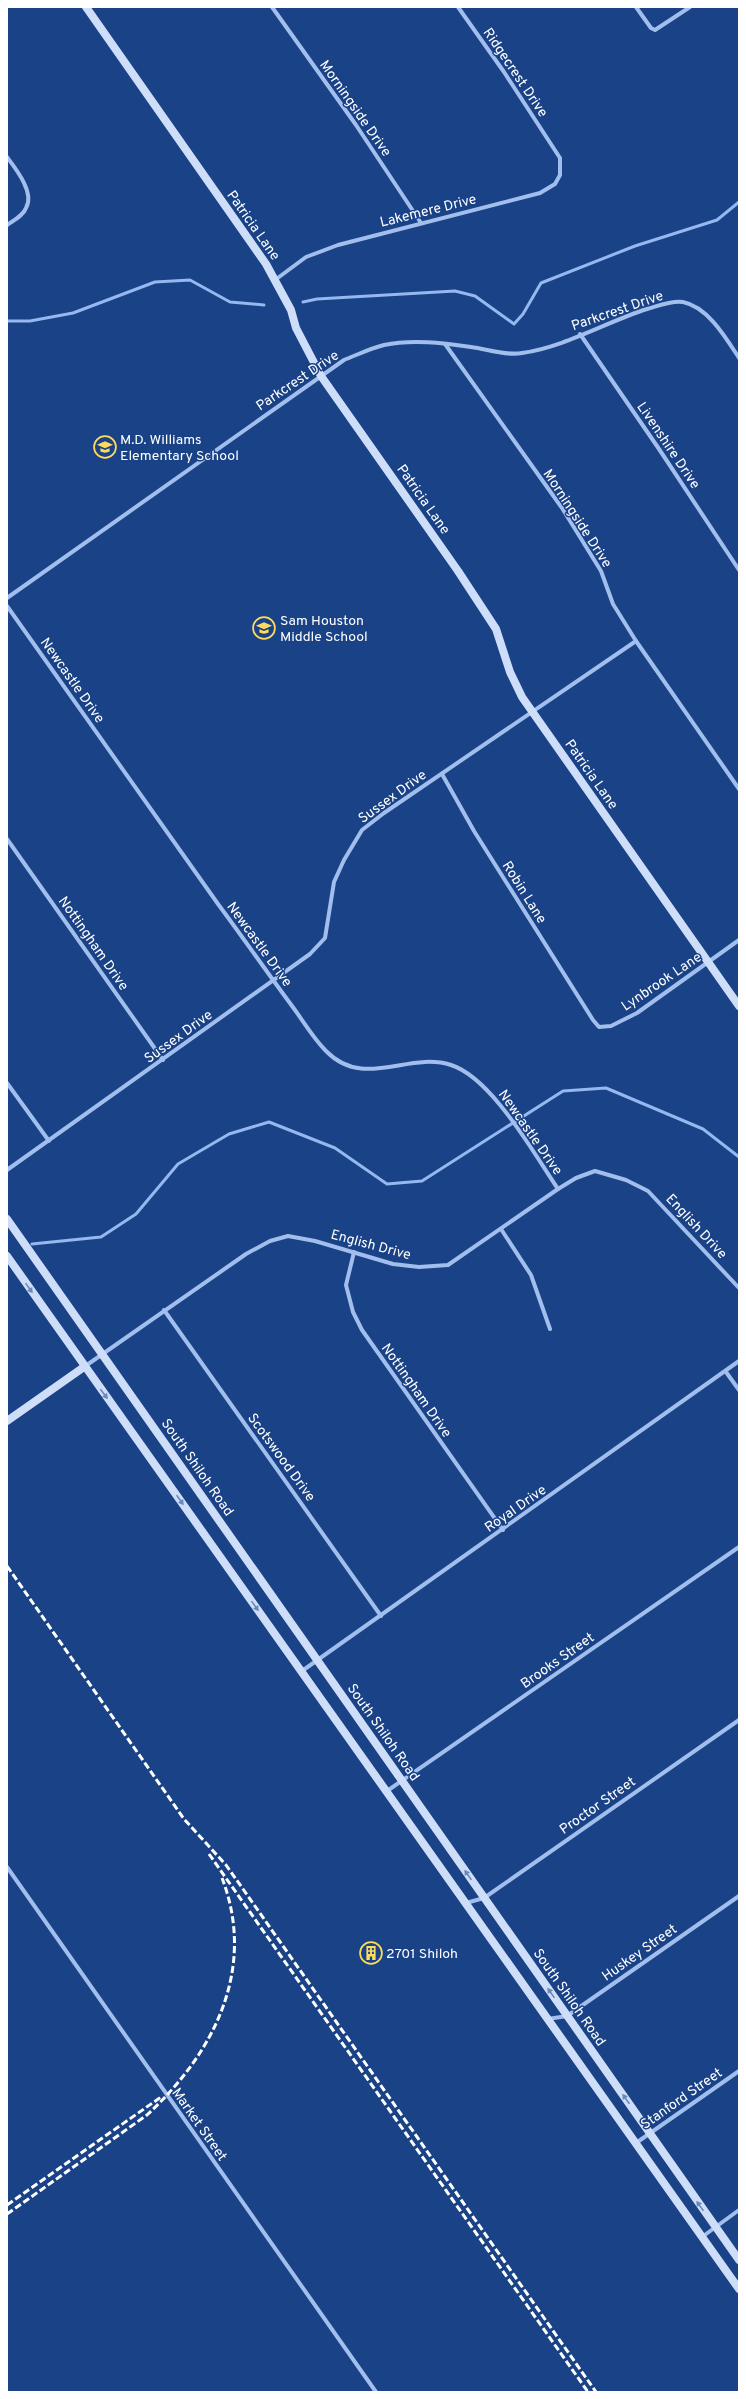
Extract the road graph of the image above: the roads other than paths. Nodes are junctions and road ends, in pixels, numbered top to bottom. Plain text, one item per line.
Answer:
1 (86, 7) edge
2 (272, 7) edge
3 (458, 7) edge
4 (636, 7) edge
5 (690, 7) edge
6 (555, 149) joint
7 (7, 157) edge
8 (421, 223) junction
9 (7, 224) edge
10 (275, 280) junction
11 (580, 334) junction
12 (444, 344) junction
13 (739, 358) edge
14 (321, 376) junction
15 (739, 570) edge
16 (7, 598) edge
17 (7, 606) edge
18 (636, 641) junction
19 (532, 712) junction
20 (442, 774) junction
21 (739, 789) edge
22 (7, 840) edge
23 (739, 940) edge
24 (708, 962) junction
25 (273, 981) junction
26 (739, 1006) edge
27 (593, 1020) joint
28 (163, 1060) junction
29 (7, 1083) edge
30 (48, 1141) junction
31 (7, 1170) edge
32 (558, 1189) junction
33 (7, 1219) edge
34 (501, 1229) junction
35 (354, 1252) junction
36 (7, 1256) edge
37 (739, 1288) edge
38 (164, 1310) junction
39 (550, 1329) dead end
40 (102, 1354) junction
41 (739, 1362) edge
42 (84, 1367) junction
43 (726, 1372) junction
44 (739, 1390) edge
45 (7, 1421) edge
46 (503, 1530) junction
47 (739, 1547) edge
48 (382, 1616) junction
49 (317, 1660) junction
50 (302, 1671) junction
51 (739, 1720) edge
52 (402, 1780) junction
53 (387, 1791) junction
54 (7, 1867) edge
55 (739, 1896) edge
56 (484, 1898) junction
57 (466, 1903) junction
58 (567, 2016) junction
59 (548, 2019) junction
60 (739, 2071) edge
61 (650, 2133) junction
62 (636, 2143) junction
63 (739, 2210) edge
64 (715, 2227) junction
65 (702, 2237) junction
66 (739, 2260) edge
67 (739, 2289) edge
68 (376, 2392) edge

1 - 10 main road, Patricia Lane
2 - 8 street, Morningside Drive
3 - 6 street, Ridgecrest Drive
4 - 5 street
6 - 8 street, Lakemere Drive
7 - 9 street
8 - 10 street, Lakemere Drive
10 - 14 main road, Patricia Lane
11 - 12 street, Parkcrest Drive
11 - 13 street, Parkcrest Drive
11 - 15 street, Livenshire Drive
12 - 14 street, Parkcrest Drive
12 - 18 street, Morningside Drive
14 - 16 street, Parkcrest Drive
14 - 19 main road, Patricia Lane
17 - 25 street, Newcastle Drive
18 - 19 street, Sussex Drive
18 - 21 street, Morningside Drive
19 - 20 street, Sussex Drive
19 - 24 main road, Patricia Lane
20 - 25 street, Sussex Drive
20 - 27 street, Robin Lane
22 - 28 street, Nottingham Drive
23 - 24 street, Lynbrook Lane
24 - 26 main road, Patricia Lane
24 - 27 street, Lynbrook Lane
25 - 28 street, Sussex Drive
25 - 32 street, Newcastle Drive
28 - 30 street, Sussex Drive
29 - 30 street
30 - 31 street, Sussex Drive
32 - 34 street, English Drive
32 - 37 street, English Drive
33 - 40 main road, South Shiloh Road
34 - 35 street, English Drive
34 - 39 street
35 - 38 street, English Drive
35 - 46 street, Nottingham Drive
36 -> 42 main road
38 - 40 street, English Drive
38 - 48 street, Scotswood Drive
40 - 42 street, English Drive
40 - 49 main road, South Shiloh Road
41 - 43 street, Royal Drive
42 - 45 main road
42 -> 50 main road
43 - 44 street
43 - 46 street, Royal Drive
46 - 48 street, Royal Drive
47 - 52 street, Brooks Street
48 - 49 street, Royal Drive
49 - 50 street, Royal Drive
49 - 52 main road, South Shiloh Road
50 - 53 main road
51 - 56 street, Proctor Street
52 - 53 street, Brooks Street
56 -> 52 main road, South Shiloh Road
53 - 57 main road
54 - 68 street, Market Street
55 - 58 street, Huskey Street
56 - 57 street, Proctor Street
58 -> 56 main road, South Shiloh Road
57 - 59 main road
58 - 59 street, Huskey Street
61 -> 58 main road, South Shiloh Road
59 - 62 main road
60 - 61 street, Stanford Street
61 - 62 street, Stanford Street
64 -> 61 main road, South Shiloh Road
62 - 65 main road
63 - 64 street
64 - 65 street
64 - 66 main road, South Shiloh Road
65 - 67 main road

